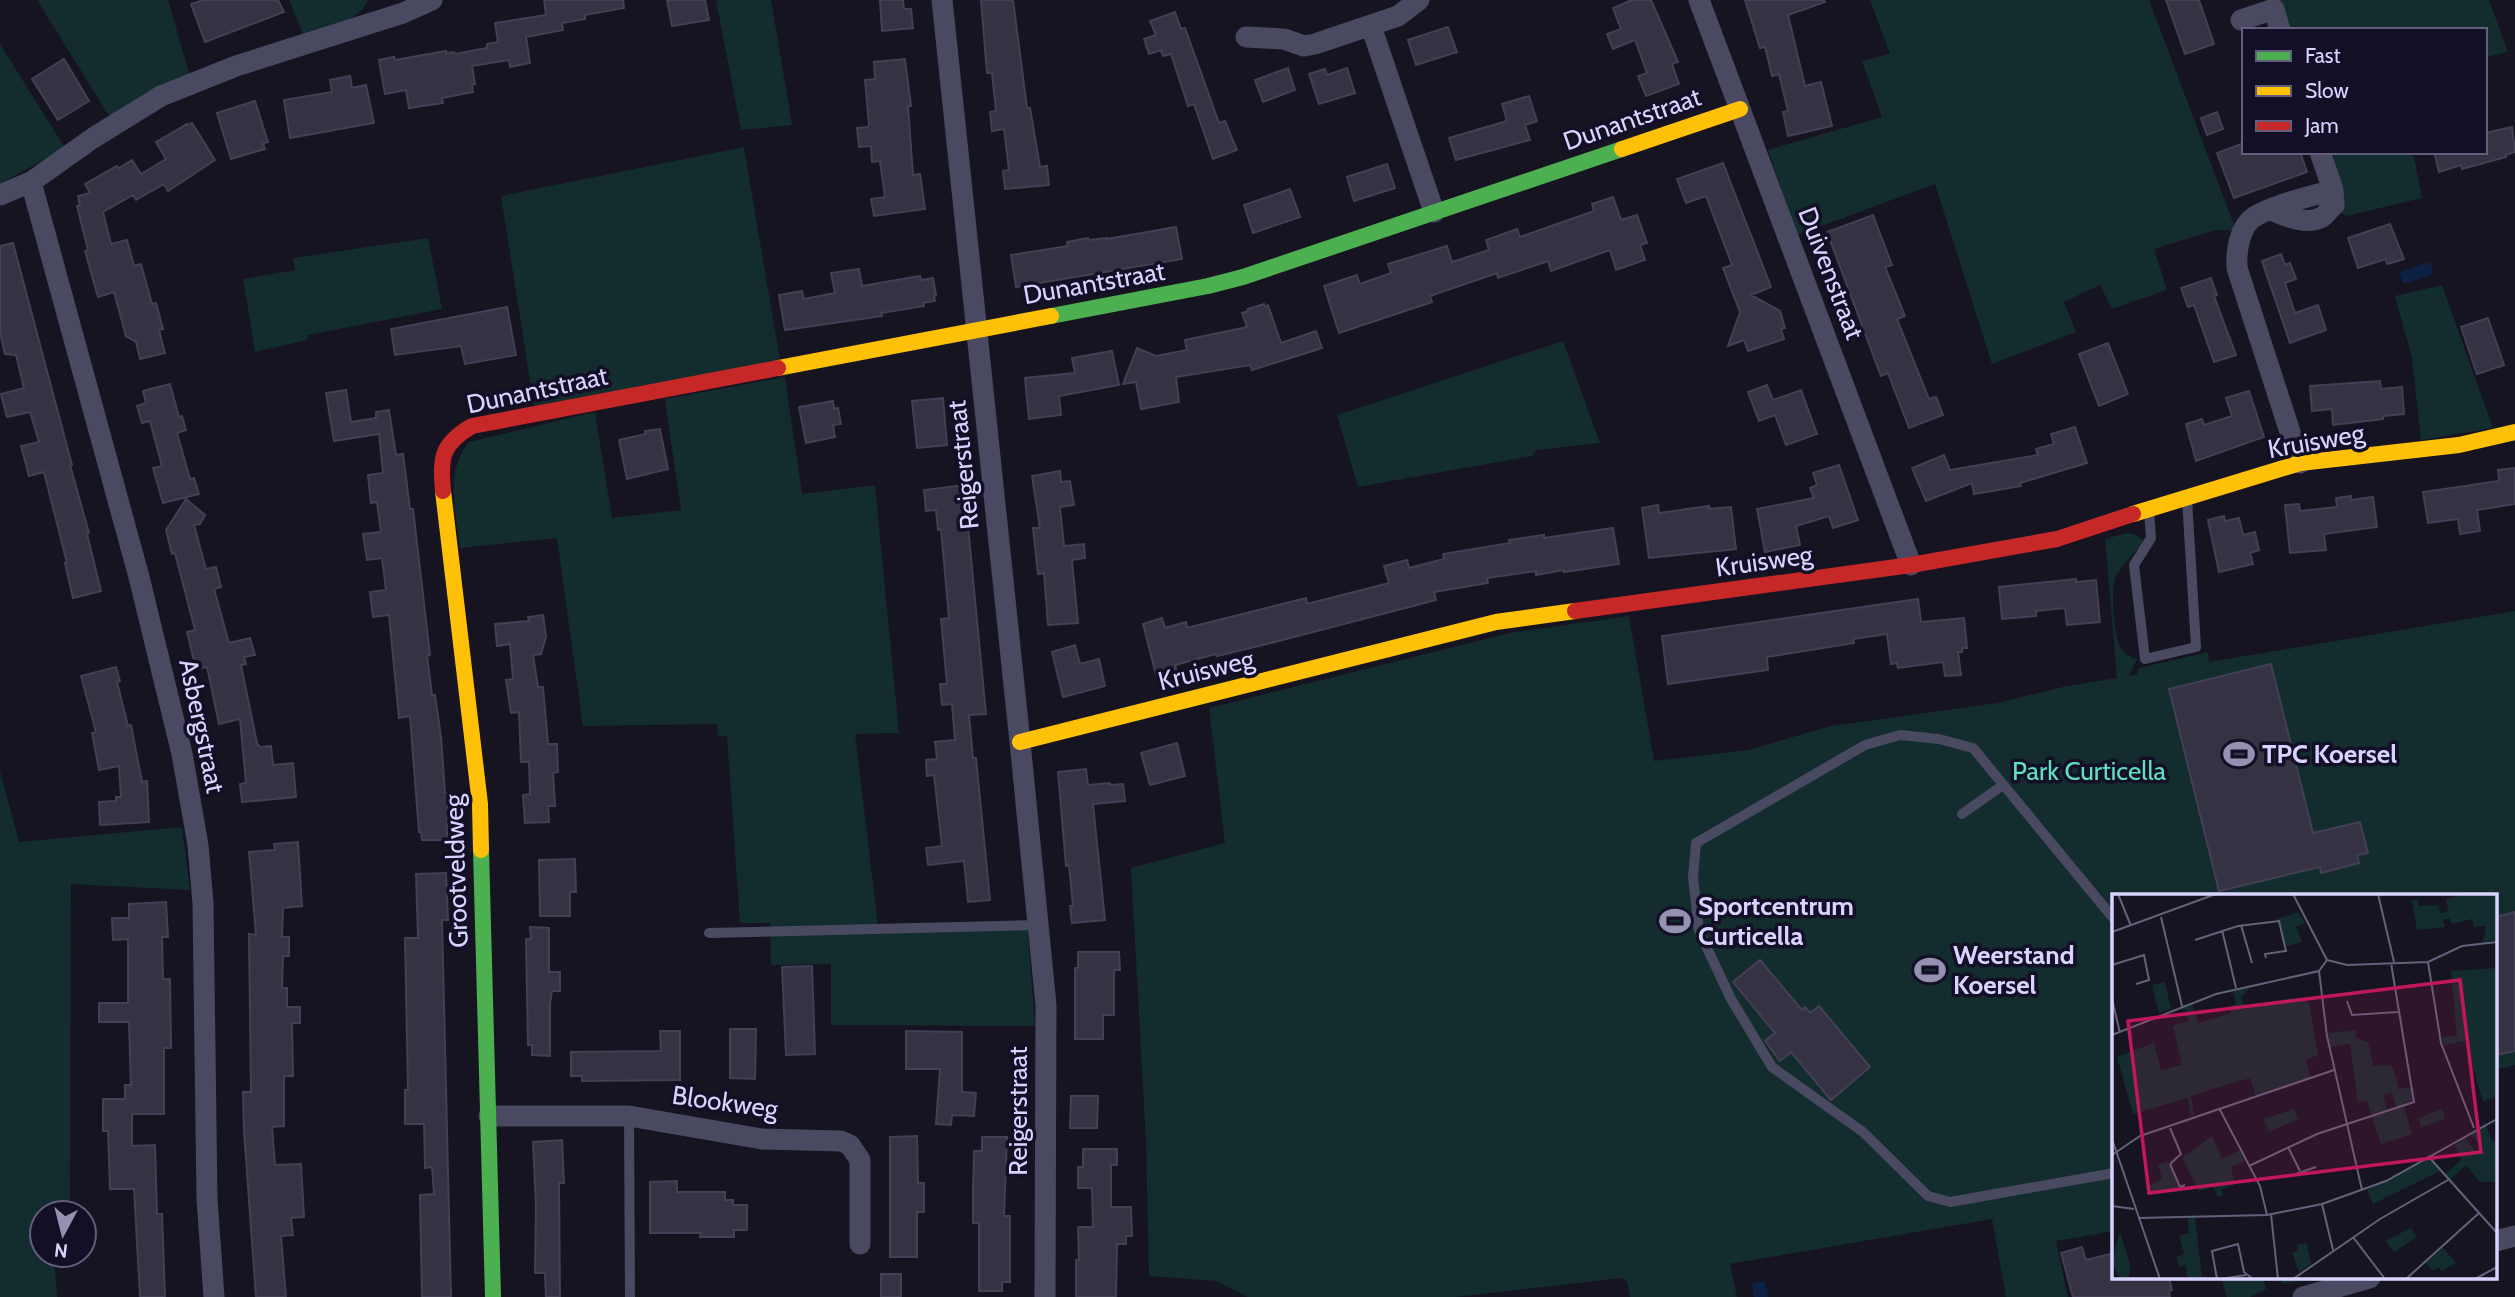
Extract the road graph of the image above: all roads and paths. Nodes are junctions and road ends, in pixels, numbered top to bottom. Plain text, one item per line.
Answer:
1 (432, 0) edge
2 (942, 0) edge
3 (1419, 0) edge
4 (1699, 0) edge
5 (398, 7) edge
6 (2241, 20) dead end
7 (1371, 26) junction
8 (2279, 28) edge
9 (1247, 37) dead end
10 (1740, 109) junction
11 (2321, 154) edge
12 (31, 182) junction
13 (0, 195) edge
14 (1434, 212) junction
15 (977, 330) junction
16 (2515, 432) edge
17 (446, 446) joint
18 (2300, 463) junction
19 (2187, 496) junction
20 (2149, 509) junction
21 (1910, 565) junction
22 (1020, 742) junction
23 (2003, 785) junction
24 (1962, 814) dead end
25 (2112, 917) edge
26 (1039, 925) junction
27 (709, 933) dead end
28 (489, 1116) junction
29 (629, 1116) junction
30 (2112, 1173) edge
31 (2515, 1236) edge
32 (2498, 1240) edge
33 (860, 1244) dead end
34 (2363, 1280) edge
35 (214, 1297) edge
36 (494, 1297) edge
37 (630, 1297) edge
38 (1045, 1297) edge
39 (2303, 1297) edge

1 - 5 street
2 - 15 street, Reigerstraat
3 - 7 street
4 - 10 street, Duivenstraat
5 - 12 street
6 - 8 street
7 - 9 street
7 - 14 street
10 - 14 street, Dunantstraat
10 - 21 street, Duivenstraat
11 - 18 street
12 - 13 street
12 - 35 street, Asbergstraat
14 - 15 street, Dunantstraat
15 - 17 street, Dunantstraat
15 - 22 street, Reigerstraat
16 - 18 street, Kruisweg
17 - 28 street, Grootveldweg
18 - 19 street, Kruisweg
19 - 20 street, Kruisweg
19 - 20 lane
20 - 21 street, Kruisweg
21 - 22 street, Kruisweg
22 - 26 street, Reigerstraat
23 - 24 lane
23 - 25 lane
23 - 30 lane
26 - 27 lane
26 - 38 street, Reigerstraat
28 - 29 street, Blookweg
28 - 36 street, Grootveldweg
29 - 33 street, Blookweg
29 - 37 lane
31 - 32 street
34 - 39 street

